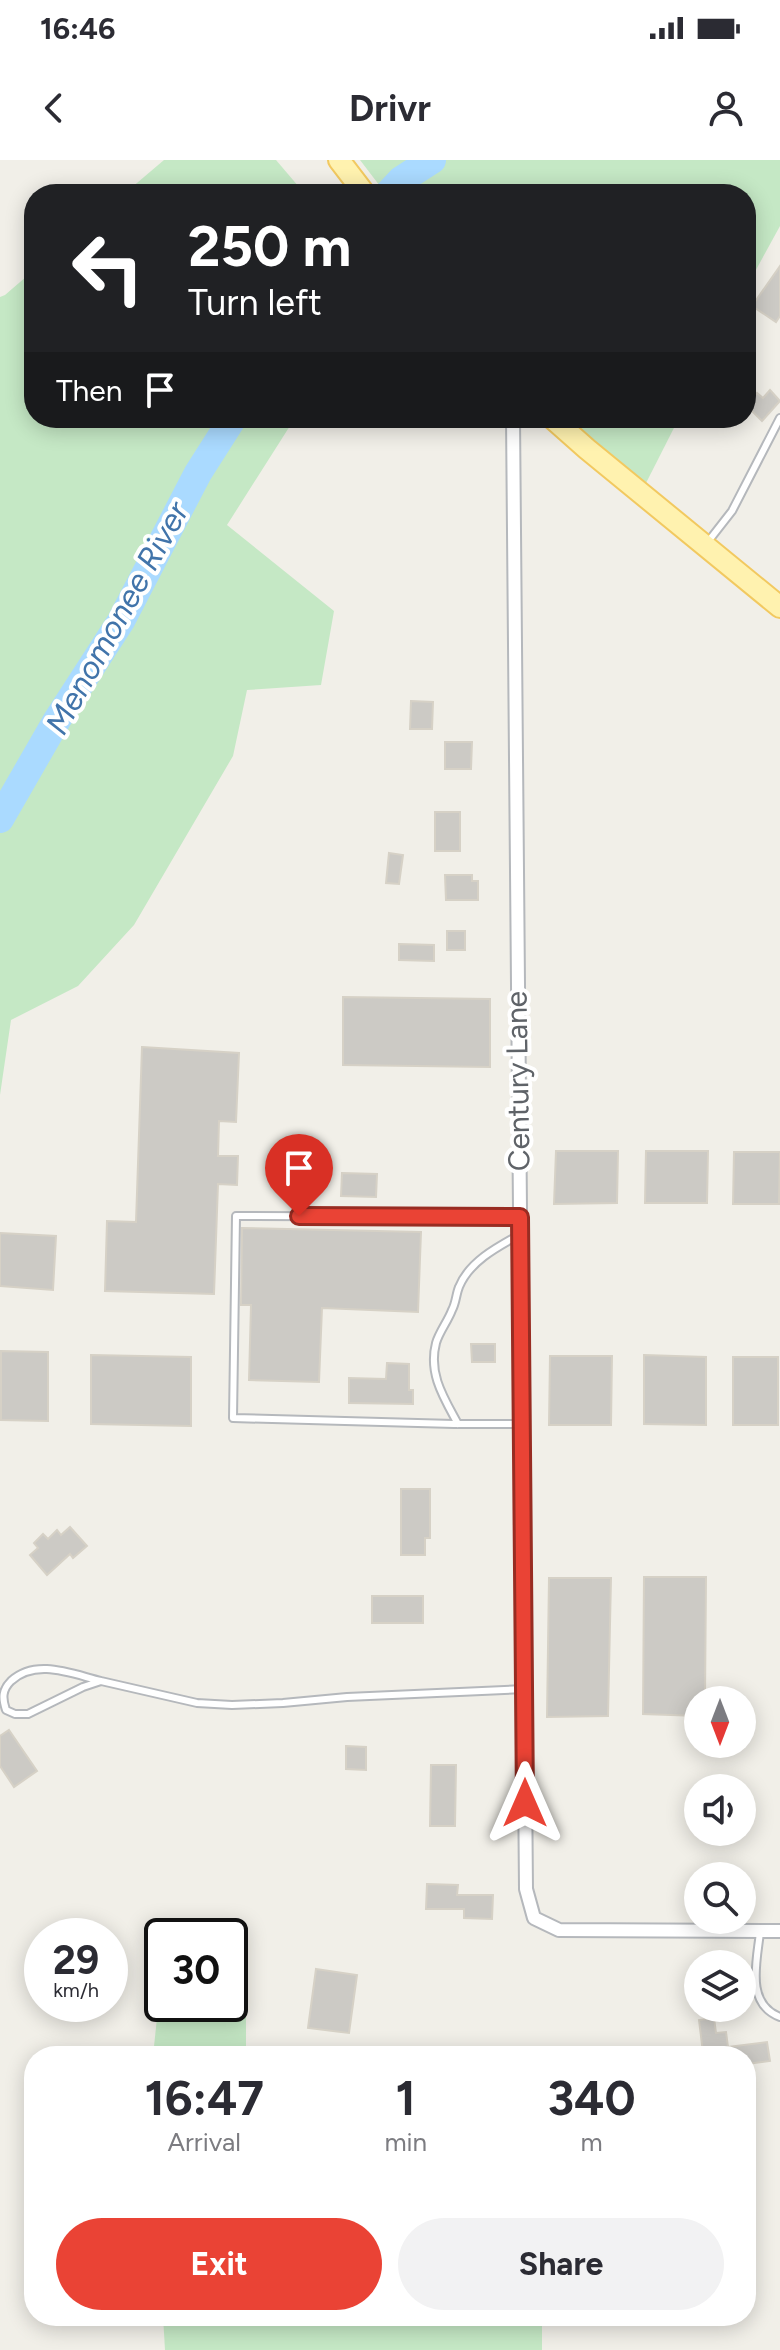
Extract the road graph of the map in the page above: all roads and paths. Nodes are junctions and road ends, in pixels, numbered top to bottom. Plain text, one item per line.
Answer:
1 (339, 160) edge
2 (358, 184) edge
3 (780, 418) edge
4 (513, 428) edge
5 (563, 428) edge
6 (705, 546) junction
7 (780, 607) edge
8 (520, 1217) junction
9 (520, 1234) junction
10 (458, 1424) junction
11 (522, 1424) junction
12 (101, 1681) junction
13 (524, 1689) junction
14 (760, 1931) junction
15 (780, 1931) edge
16 (780, 2017) edge

1 - 2 main road
3 - 6 lane
4 - 8 street, Century Lane
5 - 6 main road
6 - 7 main road
8 - 9 street, Century Lane
8 - 10 lane
9 - 10 lane
9 - 11 street, Century Lane
10 - 11 lane
11 - 13 street, Century Lane
12 - 12 lane
12 - 13 lane
13 - 14 street, Century Lane
14 - 15 street
14 - 16 lane

